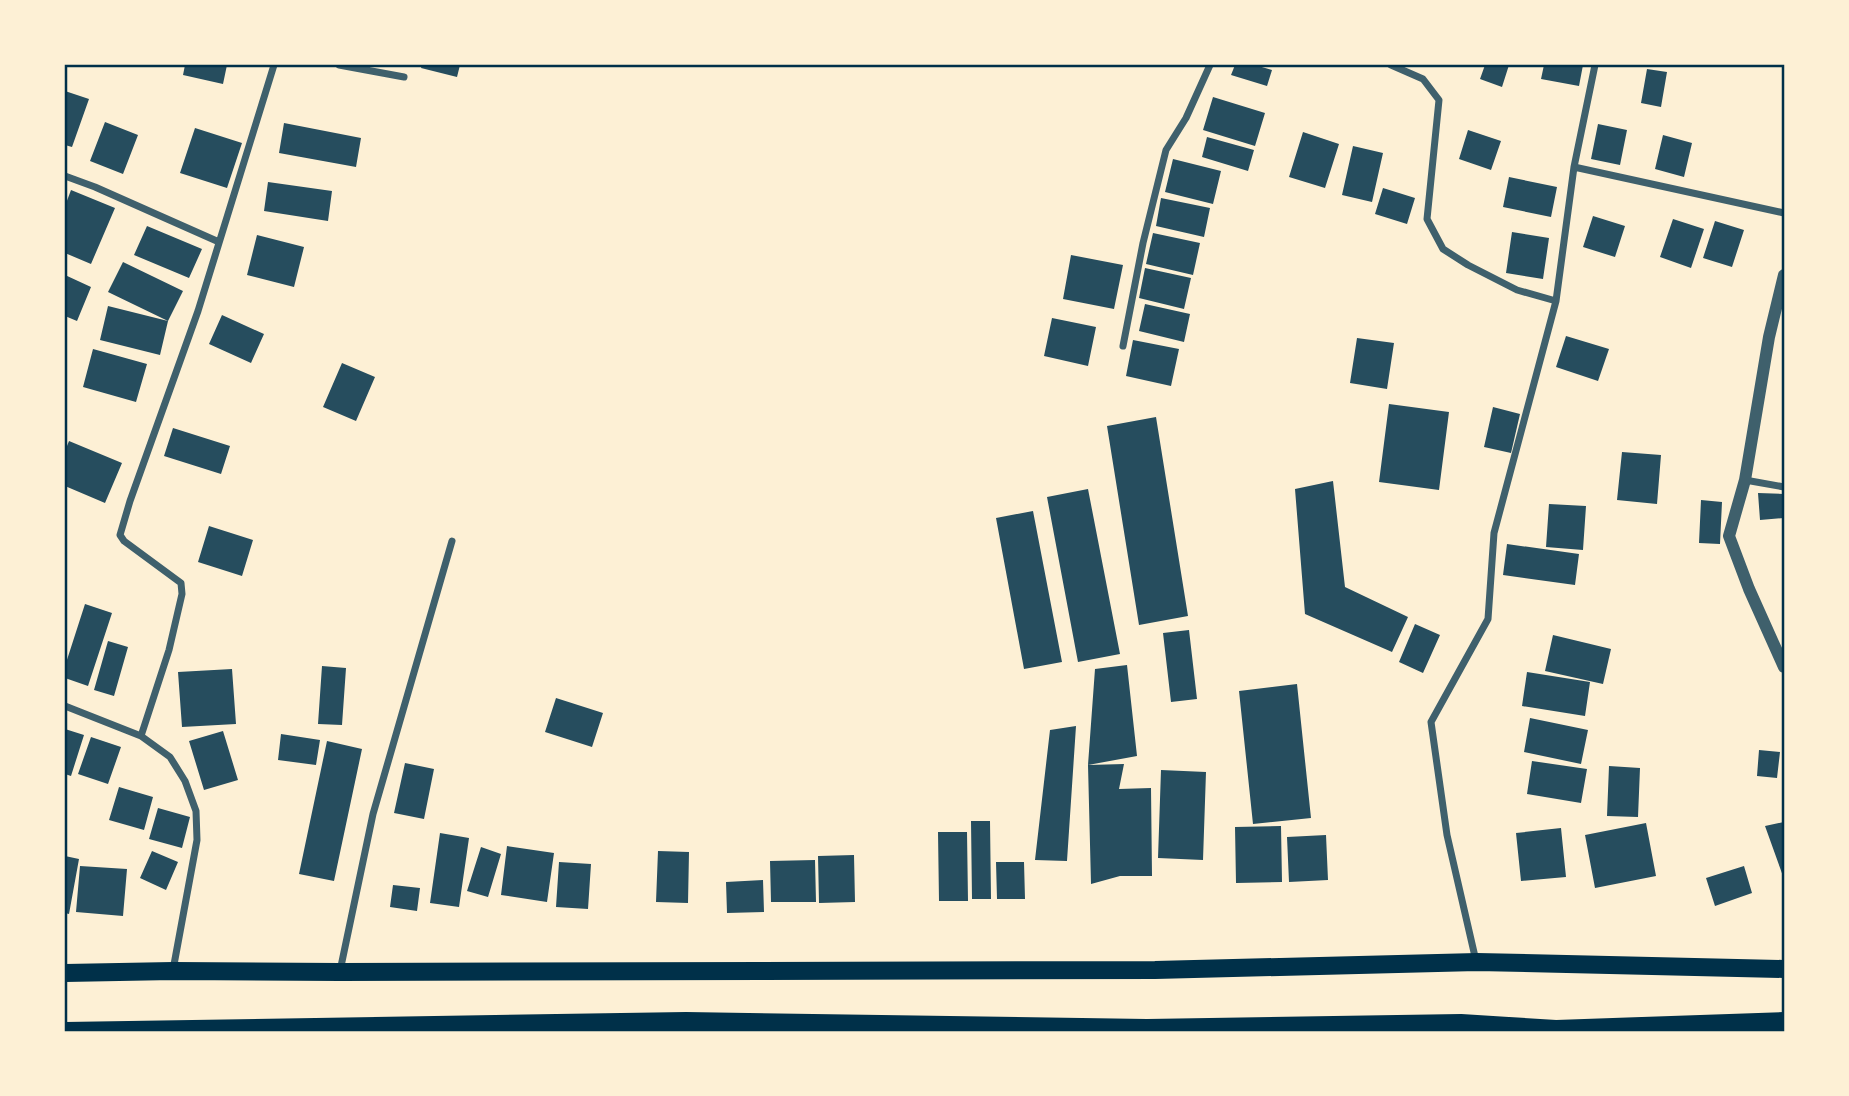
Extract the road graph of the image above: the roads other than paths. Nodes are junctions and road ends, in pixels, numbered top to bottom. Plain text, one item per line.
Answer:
1 (274, 65) edge
2 (339, 65) edge
3 (1210, 65) edge
4 (1391, 65) edge
5 (1595, 65) edge
6 (404, 77) dead end
7 (1574, 167) junction
8 (65, 176) edge
9 (1784, 214) edge
10 (219, 242) junction
11 (1784, 275) edge
12 (1556, 301) junction
13 (1123, 346) dead end
14 (1745, 480) junction
15 (1784, 487) edge
16 (452, 541) dead end
17 (1784, 667) edge
18 (65, 706) edge
19 (141, 736) junction
20 (1477, 962) junction
21 (1784, 969) edge
22 (173, 971) junction
23 (340, 972) junction
24 (65, 973) edge
25 (1784, 1021) edge
26 (264, 1030) edge
27 (1147, 1030) edge
28 (65, 1031) edge

1 - 10 street
2 - 6 street
3 - 13 street
4 - 12 street
5 - 7 street
7 - 9 street
7 - 12 street
8 - 10 street
10 - 19 street
11 - 14 street
12 - 20 street
14 - 15 street
14 - 17 street
16 - 23 street
18 - 19 street
19 - 22 street
20 - 21 highway
20 - 23 highway
22 - 23 highway
22 - 24 highway
25 - 27 highway
26 - 27 highway
26 - 28 highway

